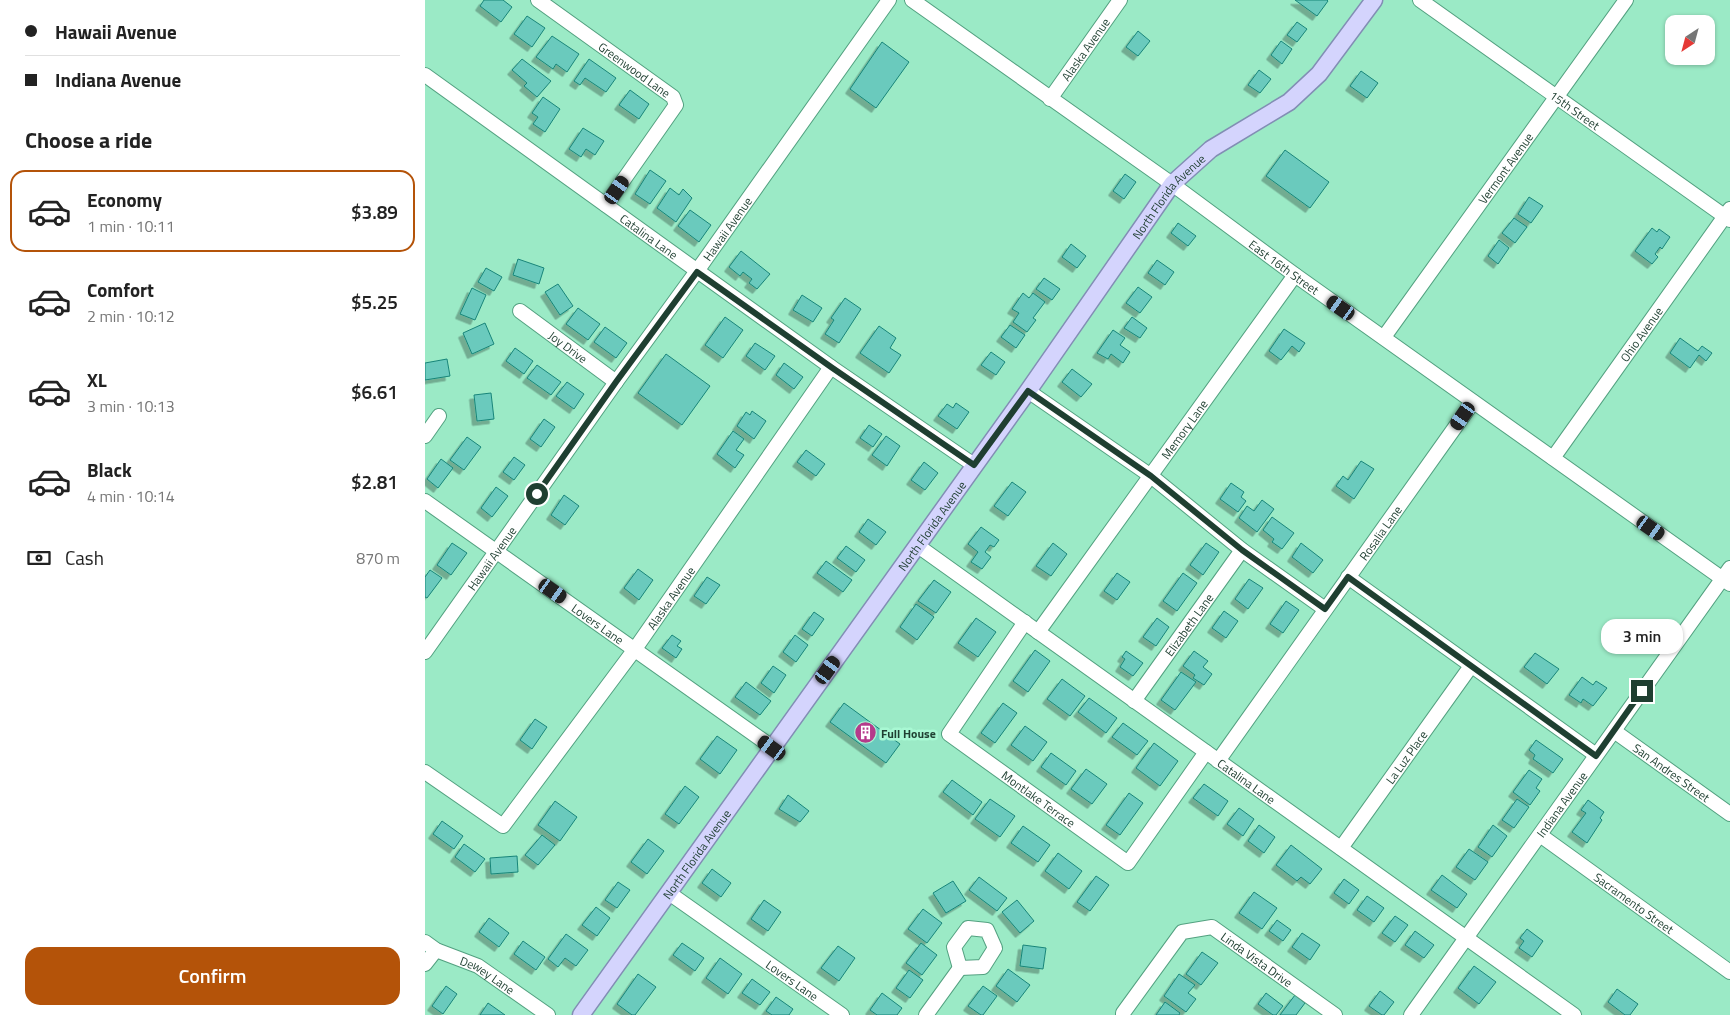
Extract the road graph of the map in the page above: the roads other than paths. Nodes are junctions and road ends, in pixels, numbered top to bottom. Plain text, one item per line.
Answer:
1 (538, 0) edge
2 (889, 0) edge
3 (912, 0) edge
4 (1120, 0) edge
5 (1374, 0) edge
6 (1420, 0) edge
7 (1626, 0) edge
8 (425, 75) edge
9 (1557, 97) junction
10 (1050, 99) junction
11 (1172, 184) junction
12 (607, 205) junction
13 (1728, 215) edge
14 (697, 272) junction
15 (1295, 275) junction
16 (520, 311) dead end
17 (1384, 337) junction
18 (831, 367) junction
19 (616, 382) junction
20 (1028, 391) junction
21 (1473, 402) junction
22 (439, 416) dead end
23 (425, 436) edge
24 (1553, 458) junction
25 (974, 465) junction
26 (1151, 476) junction
27 (425, 501) edge
28 (917, 546) junction
29 (1242, 550) junction
30 (497, 551) junction
31 (1348, 577) junction
32 (1728, 577) edge
33 (1325, 609) junction
34 (1025, 622) junction
35 (1038, 632) junction
36 (635, 649) junction
37 (425, 652) edge
38 (1471, 666) junction
39 (1134, 701) junction
40 (1614, 731) junction
41 (772, 748) junction
42 (1206, 752) junction
43 (1596, 756) junction
44 (1218, 761) junction
45 (425, 772) edge
46 (1730, 814) edge
47 (1540, 835) junction
48 (1341, 848) junction
49 (669, 893) junction
50 (1466, 937) junction
51 (430, 946) edge
52 (425, 964) edge
53 (960, 968) dead end
54 (1730, 972) edge
55 (583, 1014) edge
56 (548, 1015) edge
57 (842, 1015) edge
58 (927, 1015) edge
59 (1123, 1015) edge
60 (1335, 1015) edge
61 (1411, 1015) edge
62 (1574, 1015) edge

1 - 12 street, Greenwood Lane
2 - 14 street, Hawaii Avenue
3 - 10 street, East 16th Street
4 - 10 street, Alaska Avenue
5 - 11 main road, North Florida Avenue
6 - 9 street, 15th Street
7 - 9 street, Vermont Avenue
8 - 12 street, Catalina Lane
9 - 13 street, 15th Street
9 - 17 street, Vermont Avenue
10 - 11 street, East 16th Street
11 - 15 street, East 16th Street
11 - 20 main road, North Florida Avenue
12 - 14 street, Catalina Lane
13 - 24 street, Ohio Avenue
14 - 18 street, Catalina Lane
14 - 19 street, Hawaii Avenue
15 - 17 street, East 16th Street
15 - 26 street, Memory Lane
16 - 19 street, Joy Drive
17 - 21 street, East 16th Street
18 - 25 street, Catalina Lane
18 - 36 street, Alaska Avenue
19 - 30 street, Hawaii Avenue
20 - 25 main road, North Florida Avenue
20 - 26 street
21 - 24 street, East 16th Street
21 - 31 street, Rosalia Lane
22 - 23 street
24 - 32 street, East 16th Street
25 - 28 main road, North Florida Avenue
26 - 29 street
26 - 35 street, Memory Lane
27 - 30 street, Lovers Lane
28 - 34 street, Catalina Lane
28 - 41 main road, North Florida Avenue
29 - 33 street
29 - 39 street, Elizabeth Lane
30 - 36 street, Lovers Lane
30 - 37 street, Hawaii Avenue
31 - 33 street, Rosalia Lane
31 - 38 street
32 - 40 street, Indiana Avenue
33 - 44 street, Rosalia Lane
34 - 35 street, Catalina Lane
34 - 42 street, Montlake Terrace
35 - 39 street, Catalina Lane
36 - 41 street, Lovers Lane
36 - 45 street, Alaska Avenue
38 - 43 street
38 - 48 street, La Luz Place
39 - 42 street, Catalina Lane
40 - 43 street, Indiana Avenue
40 - 46 street, San Andres Street
41 - 49 main road, North Florida Avenue
42 - 44 street, Catalina Lane
43 - 47 street, Indiana Avenue
44 - 48 street, Catalina Lane
47 - 50 street, Indiana Avenue
47 - 54 street, Sacramento Street
48 - 50 street, Catalina Lane
49 - 55 main road, North Florida Avenue
49 - 57 street, Lovers Lane
50 - 61 street, Indiana Avenue
50 - 62 street, Catalina Lane
51 - 52 street
51 - 56 street, Dewey Lane
53 - 58 street
59 - 60 street, Linda Vista Drive

